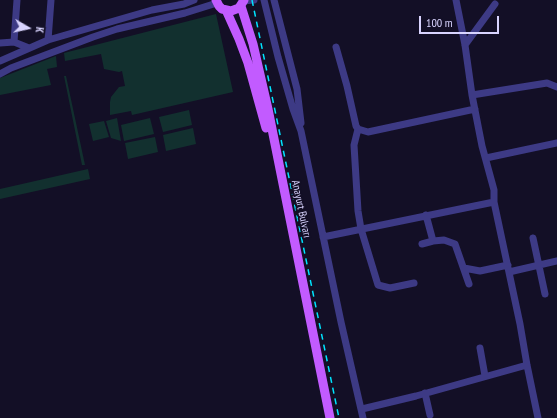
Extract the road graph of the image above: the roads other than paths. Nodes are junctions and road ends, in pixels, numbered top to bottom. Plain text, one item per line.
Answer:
1 (17, 0) edge
2 (52, 0) edge
3 (194, 0) edge
4 (254, 0) edge
5 (264, 0) edge
6 (274, 0) edge
7 (456, 0) edge
8 (216, 1) edge
9 (183, 2) edge
10 (243, 2) edge
11 (495, 4) dead end
12 (226, 10) junction
13 (185, 13) junction
14 (48, 40) junction
15 (14, 42) junction
16 (0, 43) edge
17 (465, 45) junction
18 (336, 47) dead end
19 (29, 48) junction
20 (0, 61) edge
21 (0, 74) edge
22 (557, 87) edge
23 (472, 95) junction
24 (475, 109) junction
25 (358, 129) junction
26 (301, 131) junction
27 (557, 143) edge
28 (486, 158) junction
29 (494, 202) junction
30 (426, 215) junction
31 (361, 229) junction
32 (323, 237) junction
33 (533, 238) dead end
34 (433, 241) junction
35 (422, 244) dead end
36 (557, 261) edge
37 (539, 266) junction
38 (464, 268) junction
39 (509, 268) junction
40 (414, 283) dead end
41 (469, 284) dead end
42 (545, 294) dead end
43 (480, 348) dead end
44 (527, 365) junction
45 (485, 376) junction
46 (425, 394) junction
47 (362, 409) junction
48 (430, 415) dead end
49 (324, 418) edge
50 (330, 418) edge
51 (363, 418) edge
52 (538, 418) edge

1 - 15 street
2 - 14 street
3 - 9 street
4 - 10 street
5 - 26 street
6 - 26 street
7 - 17 street
8 - 12 main road
8 - 13 street
9 - 13 street
9 - 14 street
10 - 12 main road
10 - 50 main road, Anayurt Bulvarı
11 - 17 street
12 - 49 main road, Anayurt Bulvarı
13 - 21 street
14 - 19 street
15 - 16 street
15 - 19 street
17 - 23 street
18 - 25 street
19 - 20 street
22 - 23 street
23 - 24 street
24 - 25 street
24 - 28 street
25 - 31 street
26 - 32 street
27 - 28 street
28 - 29 street
29 - 30 street
29 - 39 street
30 - 31 street
30 - 34 street
31 - 32 street
31 - 40 street
32 - 47 street
33 - 37 street
34 - 35 street
34 - 38 street
36 - 37 street
37 - 39 street
37 - 42 street
38 - 39 street
38 - 41 street
39 - 44 street
43 - 45 street
44 - 45 street
44 - 52 street
45 - 46 street
46 - 47 street
46 - 48 street
47 - 51 street

